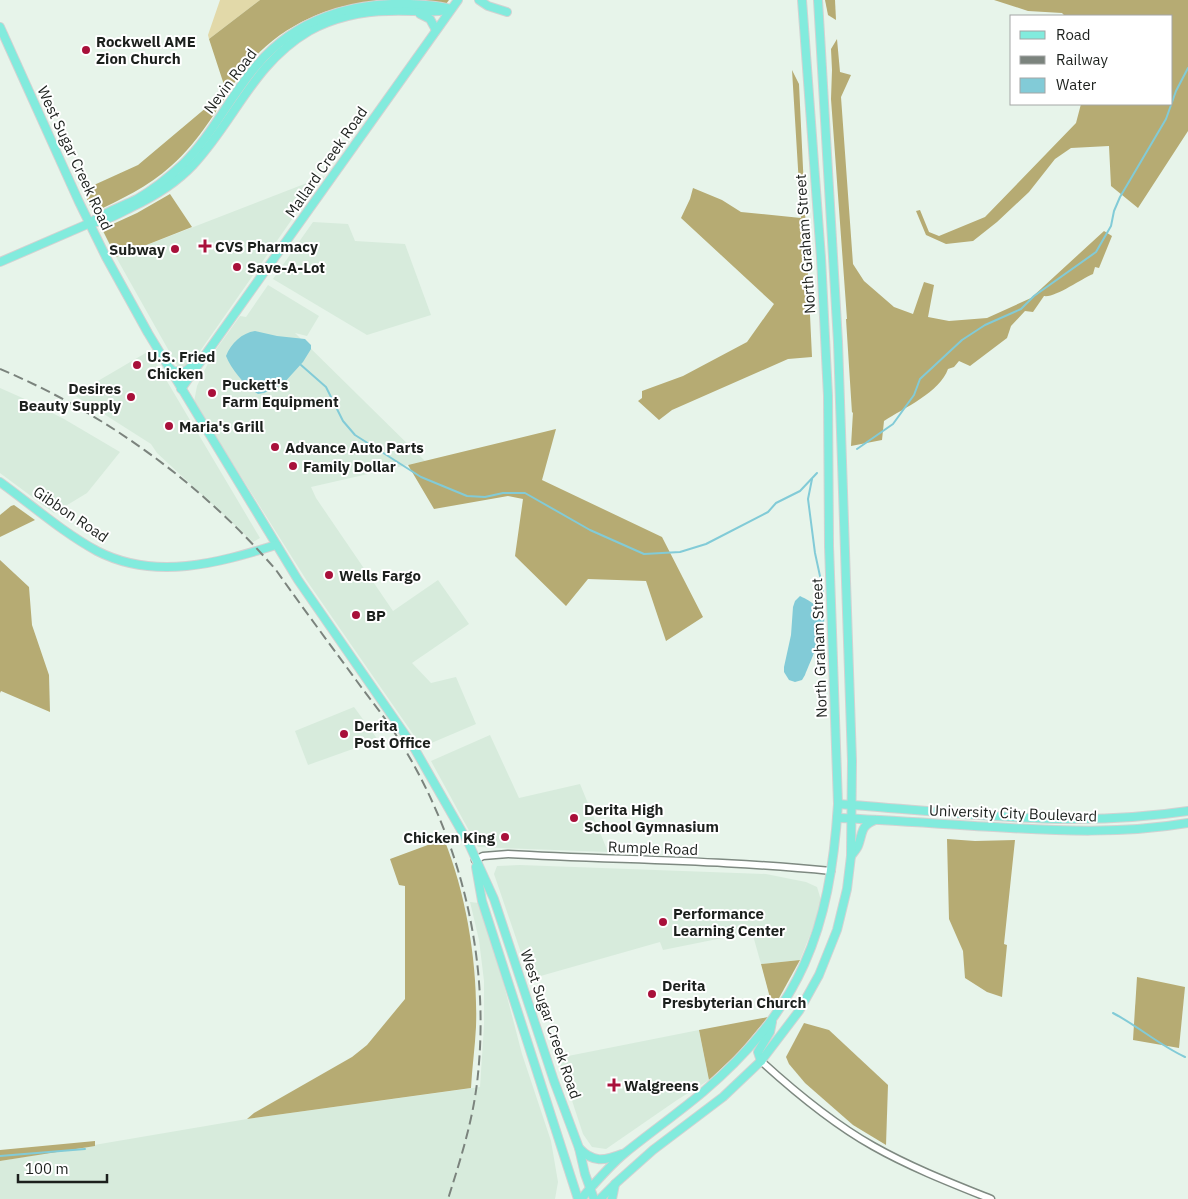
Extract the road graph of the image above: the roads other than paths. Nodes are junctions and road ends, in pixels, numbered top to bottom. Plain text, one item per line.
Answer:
1 (458, 0) edge
2 (479, 0) edge
3 (802, 0) edge
4 (818, 0) edge
5 (451, 9) junction
6 (416, 12) junction
7 (507, 12) dead end
8 (0, 26) edge
9 (436, 30) junction
10 (90, 223) junction
11 (0, 262) edge
12 (232, 317) junction
13 (168, 367) junction
14 (181, 389) junction
15 (0, 482) edge
16 (276, 545) junction
17 (838, 804) junction
18 (852, 806) junction
19 (1188, 811) edge
20 (837, 818) junction
21 (852, 818) junction
22 (876, 820) junction
23 (1188, 823) edge
24 (851, 856) junction
25 (475, 860) junction
26 (831, 871) junction
27 (507, 977) junction
28 (531, 1009) junction
29 (773, 1020) junction
30 (761, 1061) junction
31 (579, 1148) junction
32 (624, 1154) junction
33 (616, 1183) junction
34 (590, 1189) junction
35 (579, 1199) edge
36 (594, 1199) edge
37 (600, 1199) edge
38 (612, 1199) edge
39 (991, 1199) edge

1 - 5 main road, Mallard Creek Road
2 - 7 main road
3 - 17 main road, North Graham Street
4 - 18 main road, North Graham Street
5 - 6 main road, Nevin Road
5 - 9 main road, Mallard Creek Road
5 - 10 main road, Nevin Road
6 - 9 main road
6 - 10 main road, Nevin Road
8 - 10 main road, West Sugar Creek Road
9 - 12 main road, Mallard Creek Road
10 - 11 main road, Nevin Road
10 - 13 main road, West Sugar Creek Road
12 - 13 main road
12 - 14 main road, Mallard Creek Road
13 - 14 main road, West Sugar Creek Road
14 - 16 main road, West Sugar Creek Road
15 - 16 main road, Gibbon Road
16 - 25 main road, West Sugar Creek Road
17 - 18 main road, University City Boulevard
17 - 20 main road, North Graham Street
18 - 19 main road, University City Boulevard
18 - 21 main road, North Graham Street
20 - 21 main road, University City Boulevard
20 - 26 main road, North Graham Street
21 - 22 main road, University City Boulevard
21 - 24 main road, North Graham Street
22 - 23 main road, University City Boulevard
22 - 24 main road
24 - 30 main road, North Graham Street
25 - 26 street, Rumple Road
25 - 27 main road, West Sugar Creek Road
25 - 28 main road, West Sugar Creek Road
26 - 29 main road, North Graham Street
27 - 28 main road
27 - 35 main road, West Sugar Creek Road
28 - 31 main road, West Sugar Creek Road
29 - 30 main road
29 - 32 main road, North Graham Street
30 - 33 main road, North Graham Street
30 - 39 street
31 - 32 main road
31 - 34 main road, West Sugar Creek Road
32 - 34 main road, North Graham Street
33 - 37 main road, North Graham Street
33 - 38 main road
34 - 35 main road, North Graham Street
34 - 36 main road, West Sugar Creek Road

